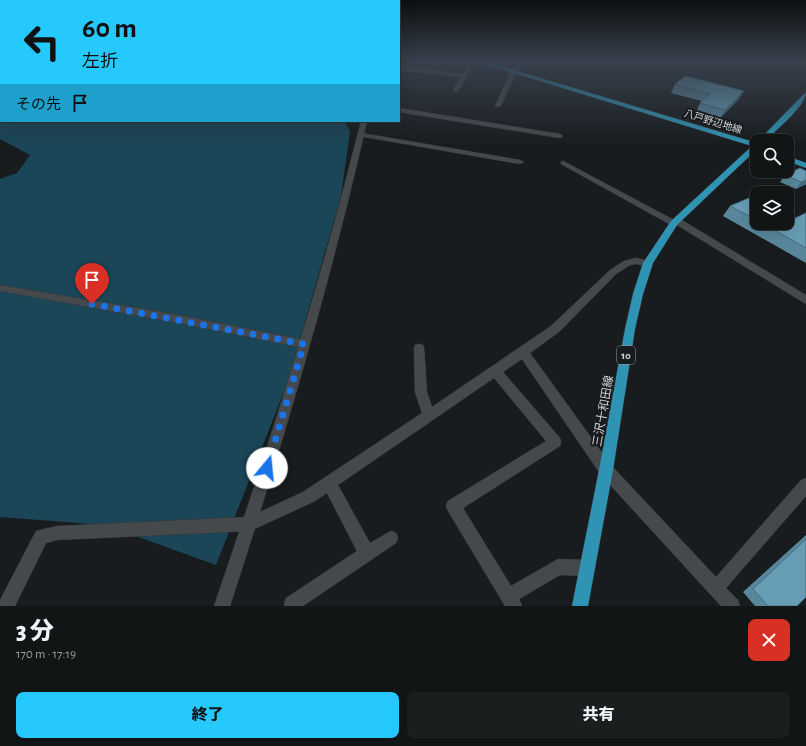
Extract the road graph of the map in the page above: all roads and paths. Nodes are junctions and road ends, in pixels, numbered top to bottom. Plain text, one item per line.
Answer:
1 (506, 89) edge
2 (575, 89) edge
3 (806, 94) edge
4 (498, 106) dead end
5 (400, 110) edge
6 (364, 122) edge
7 (768, 134) edge
8 (361, 135) junction
9 (560, 136) dead end
10 (750, 142) edge
11 (750, 152) edge
12 (794, 161) edge
13 (520, 162) dead end
14 (563, 163) dead end
15 (806, 166) edge
16 (675, 222) junction
17 (648, 263) junction
18 (0, 288) edge
19 (806, 300) edge
20 (304, 344) junction
21 (419, 348) dead end
22 (523, 352) junction
23 (495, 371) junction
24 (429, 416) junction
25 (606, 470) junction
26 (330, 483) junction
27 (806, 485) edge
28 (250, 524) junction
29 (391, 538) dead end
30 (367, 554) junction
31 (587, 568) junction
32 (716, 588) junction
33 (511, 602) edge
34 (292, 604) dead end
35 (6, 606) edge
36 (222, 606) edge
37 (580, 606) edge
38 (732, 606) edge

1 - 4 street
2 - 10 main road, 八戸野辺地線
3 - 7 main road, 三沢十和田線 / 10
5 - 9 street
6 - 8 street
8 - 13 street
8 - 20 street
11 - 16 main road, 三沢十和田線 / 10
12 - 15 main road
14 - 16 street
16 - 17 main road, 三沢十和田線 / 10
16 - 19 street
17 - 22 street
17 - 25 main road, 三沢十和田線 / 10
18 - 20 street
20 - 28 street
21 - 24 street
22 - 23 street
22 - 25 street
23 - 24 street
23 - 33 street
24 - 26 street
25 - 31 main road, 三沢十和田線 / 10
25 - 32 street
26 - 28 street
26 - 30 street
27 - 32 street
28 - 35 street
28 - 36 street
29 - 30 street
30 - 34 street
31 - 33 street
31 - 37 main road, 三沢十和田線 / 10
32 - 38 street

